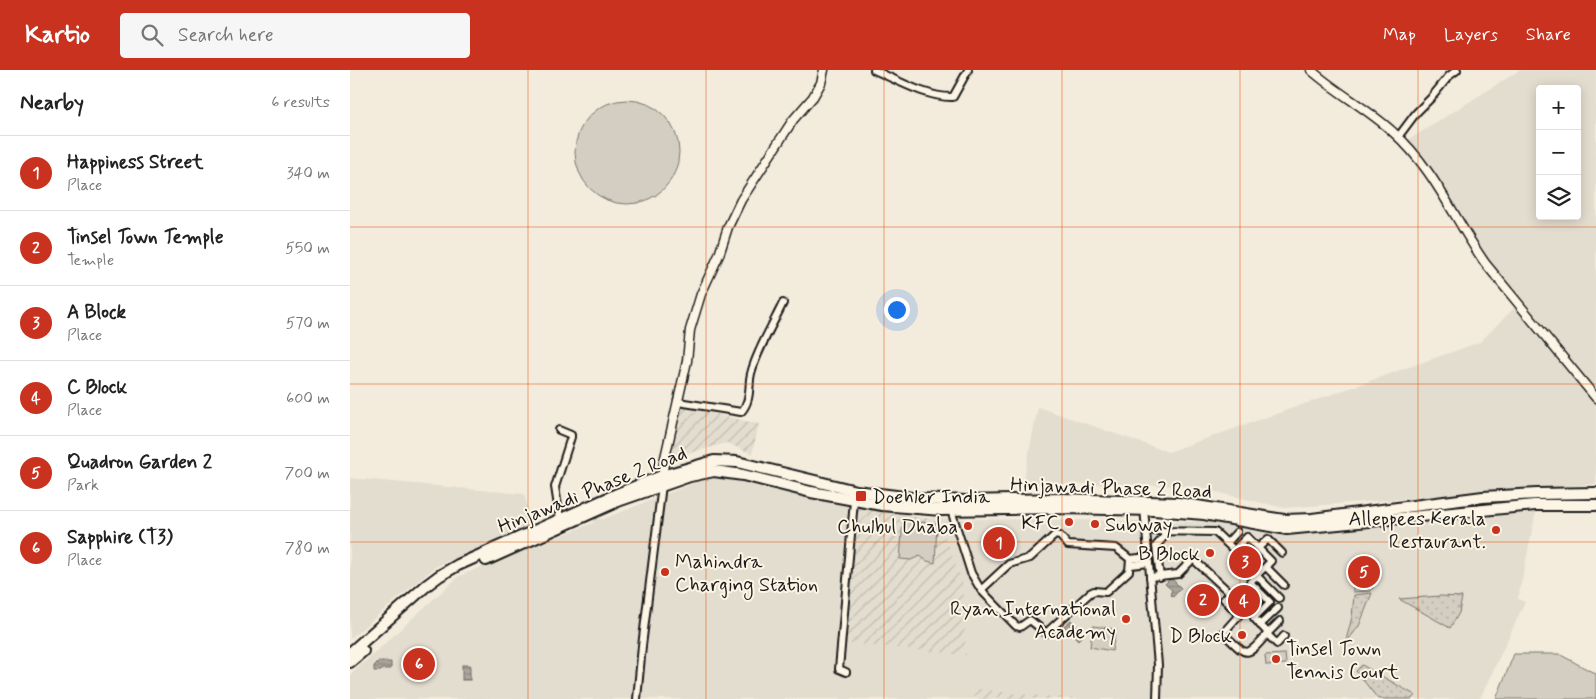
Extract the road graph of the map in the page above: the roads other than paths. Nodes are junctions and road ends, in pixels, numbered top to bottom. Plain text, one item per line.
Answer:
1 (824, 70) edge
2 (874, 70) edge
3 (968, 70) edge
4 (1311, 70) edge
5 (1457, 70) edge
6 (1398, 138) junction
7 (783, 303) dead end
8 (1596, 398) edge
9 (678, 402) junction
10 (559, 430) dead end
11 (662, 480) junction
12 (1596, 493) edge
13 (855, 496) junction
14 (1596, 505) edge
15 (1144, 506) junction
16 (951, 510) junction
17 (560, 519) junction
18 (1169, 531) junction
19 (1237, 532) dead end
20 (1227, 543) junction
21 (1156, 546) junction
22 (1258, 548) junction
23 (1282, 553) dead end
24 (1149, 560) junction
25 (1130, 562) junction
26 (1266, 567) junction
27 (454, 571) junction
28 (1256, 576) junction
29 (1150, 577) junction
30 (1160, 577) junction
31 (1284, 585) dead end
32 (981, 590) junction
33 (1279, 598) dead end
34 (1278, 608) dead end
35 (1280, 621) dead end
36 (1260, 625) junction
37 (1268, 634) junction
38 (1284, 636) dead end
39 (350, 653) edge
40 (350, 662) edge
41 (846, 672) dead end
42 (637, 699) edge
43 (1157, 699) edge

1 - 9 street
2 - 3 street
4 - 6 street
5 - 6 street
6 - 8 street
7 - 9 street
9 - 11 street
10 - 17 street
11 - 13 main road, Hinjawadi Phase 2 Road
11 - 17 main road, Hinjawadi Phase 2 Road
11 - 27 main road, Hinjawadi Phase 2 Road
11 - 42 street
12 - 15 main road, Hinjawadi Phase 2 Road
13 - 15 main road, Hinjawadi Phase 2 Road
13 - 16 main road, Hinjawadi Phase 2 Road
13 - 41 street
14 - 15 main road, Hinjawadi Phase 2 Road
15 - 16 main road, Hinjawadi Phase 2 Road
15 - 24 street
16 - 32 street
17 - 27 main road, Hinjawadi Phase 2 Road
18 - 20 street
18 - 21 street
18 - 21 street
19 - 20 street
20 - 22 street
21 - 30 street
22 - 23 street
22 - 26 street
24 - 25 street
24 - 29 street
25 - 32 street
25 - 32 street
26 - 28 street
26 - 31 street
27 - 39 main road, Hinjawadi Phase 2 Road
27 - 40 main road, Hinjawadi Phase 2 Road
28 - 33 street
28 - 36 street
29 - 30 street
29 - 43 street
30 - 37 street
34 - 36 street
35 - 37 street
36 - 37 street
37 - 38 street

